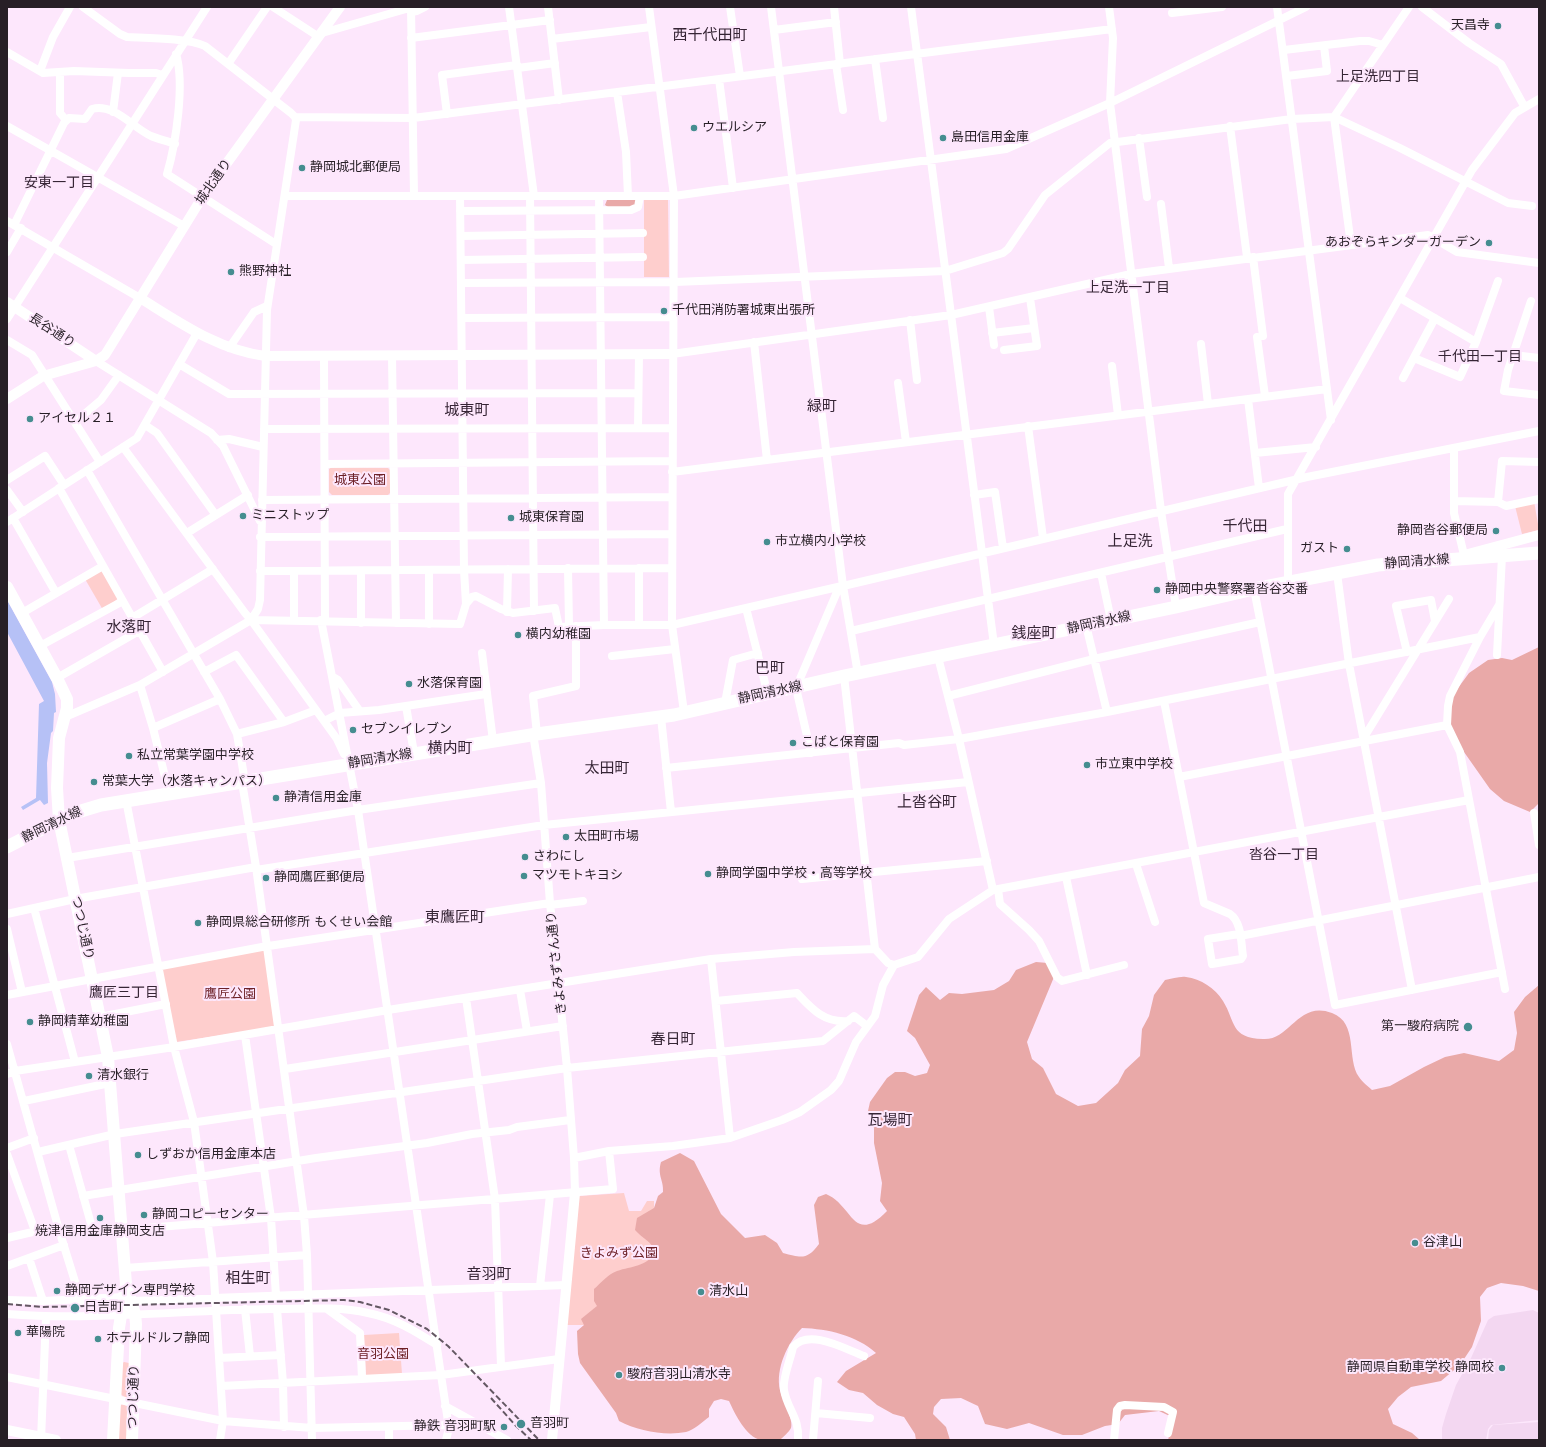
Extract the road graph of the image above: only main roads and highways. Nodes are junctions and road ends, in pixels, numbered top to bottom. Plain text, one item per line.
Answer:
1 (1539, 553) edge
2 (7, 587) edge
3 (59, 820) junction
4 (7, 847) edge
5 (128, 1299) junction
6 (113, 1440) edge
7 (132, 1440) edge

1 - 3 main road, 静岡清水線
2 - 3 main road, つつじ通り
3 - 4 main road, 静岡清水線
3 - 5 main road, つつじ通り
5 - 6 main road, つつじ通り
5 - 7 main road, つつじ通り

